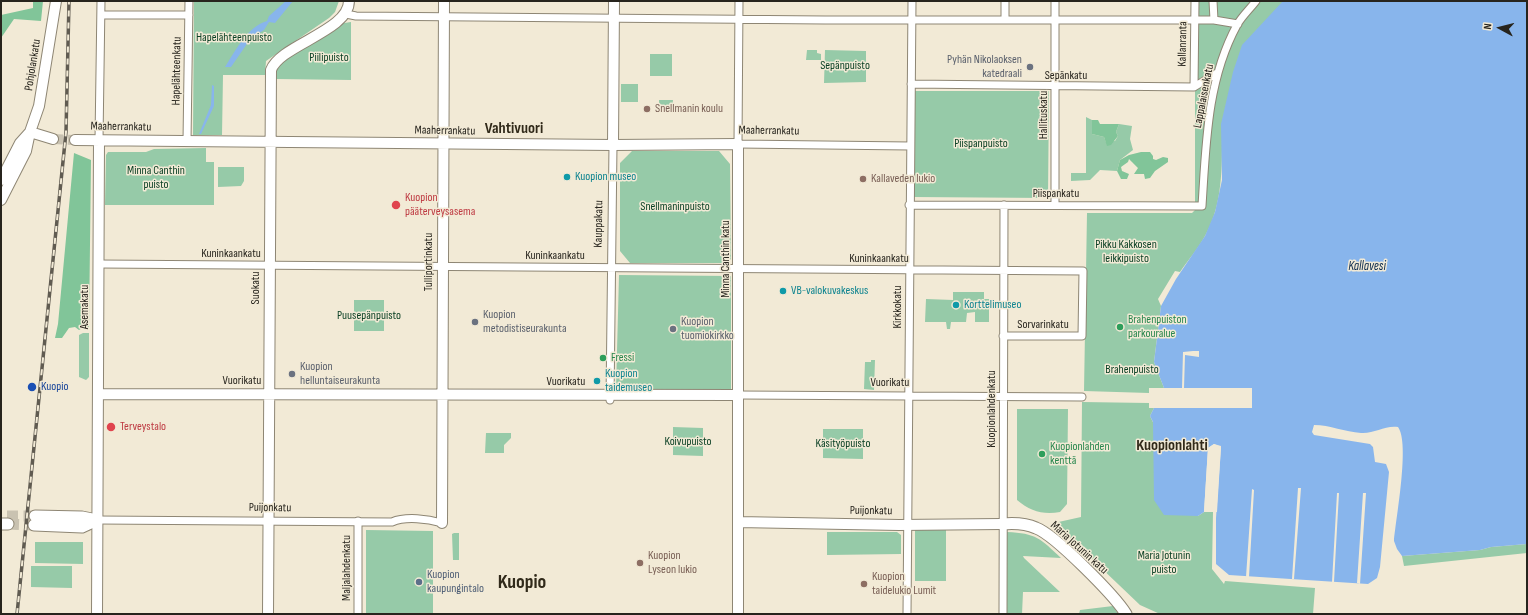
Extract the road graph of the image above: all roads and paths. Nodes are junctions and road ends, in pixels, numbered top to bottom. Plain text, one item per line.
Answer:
1 (56, 1) edge
2 (101, 1) edge
3 (189, 1) edge
4 (349, 1) edge
5 (444, 1) edge
6 (614, 1) edge
7 (739, 1) edge
8 (912, 1) edge
9 (1005, 1) edge
10 (1055, 1) edge
11 (1195, 1) edge
12 (1213, 1) edge
13 (1256, 1) edge
14 (346, 14) junction
15 (101, 15) junction
16 (189, 15) junction
17 (444, 16) junction
18 (614, 18) junction
19 (738, 19) junction
20 (911, 20) junction
21 (1005, 20) junction
22 (1055, 20) junction
23 (1194, 20) junction
24 (1214, 20) junction
25 (1238, 24) junction
26 (1217, 73) junction
27 (911, 84) junction
28 (1055, 87) junction
29 (1194, 87) junction
30 (30, 132) junction
31 (53, 138) tunnel mouth
32 (75, 140) tunnel mouth
33 (99, 140) junction
34 (187, 141) junction
35 (270, 142) junction
36 (443, 144) junction
37 (738, 144) junction
38 (613, 145) junction
39 (910, 146) junction
40 (1, 180) edge
41 (1, 200) edge
42 (909, 205) junction
43 (1004, 205) junction
44 (1055, 205) junction
45 (1202, 206) joint
46 (99, 264) junction
47 (270, 266) junction
48 (442, 267) junction
49 (612, 268) junction
50 (738, 269) junction
51 (909, 270) junction
52 (1003, 270) junction
53 (1003, 336) junction
54 (1082, 336) joint
55 (98, 394) junction
56 (269, 394) junction
57 (441, 394) junction
58 (738, 395) junction
59 (610, 397) junction
60 (908, 397) junction
61 (1003, 397) junction
62 (1082, 397) dead end
63 (97, 520) junction
64 (268, 520) junction
65 (34, 521) tunnel mouth
66 (358, 521) junction
67 (738, 522) junction
68 (442, 523) joint
69 (907, 524) junction
70 (1002, 524) junction
71 (97, 614) edge
72 (268, 614) edge
73 (358, 614) edge
74 (738, 614) edge
75 (907, 614) edge
76 (1003, 614) edge
77 (1132, 614) edge

1 - 30 main road, Pohjolankatu
2 - 15 street, Asemakatu
3 - 16 street, Hapelähteenkatu
4 - 14 main road
5 - 17 main road, Tulliportinkatu
6 - 18 main road, Kauppakatu
7 - 19 street, Minna Canthin katu
8 - 20 street, Kirkkokatu
9 - 21 street
10 - 22 street, Hallituskatu
11 - 23 street, Kallanranta
12 - 24 street
13 - 25 street, Lappalaisenkatu
14 - 17 street
14 - 35 main road, Suokatu
15 - 16 street
15 - 33 street, Asemakatu
16 - 34 street, Hapelähteenkatu
17 - 18 street
17 - 36 main road, Tulliportinkatu
18 - 19 street
18 - 38 main road, Kauppakatu
19 - 20 street
19 - 37 street, Minna Canthin katu
20 - 21 street
20 - 27 street, Kirkkokatu
21 - 22 street
22 - 23 street
22 - 28 street, Hallituskatu
23 - 24 street
23 - 29 street, Kallanranta
24 - 25 street
25 - 26 street, Lappalaisenkatu
26 - 29 street
26 - 45 street, Lappalaisenkatu
27 - 28 street, Sepänkatu
27 - 39 street, Kirkkokatu
28 - 29 street, Sepänkatu
28 - 44 street, Hallituskatu
30 - 31 main road
30 - 40 main road
30 - 41 main road
32 - 33 main road, Maaherrankatu
33 - 34 main road, Maaherrankatu
33 - 46 main road, Asemakatu
34 - 35 main road, Maaherrankatu
35 - 36 main road, Maaherrankatu
35 - 47 main road, Suokatu
36 - 38 main road, Maaherrankatu
36 - 48 main road, Tulliportinkatu
37 - 38 main road, Maaherrankatu
37 - 39 street, Maaherrankatu
37 - 50 main road, Minna Canthin katu
38 - 49 street, Kauppakatu
39 - 42 street, Kirkkokatu
42 - 43 street, Piispankatu
42 - 51 street, Kirkkokatu
43 - 44 street, Piispankatu
43 - 52 street, Kuopionlahdenkatu
44 - 45 street, Piispankatu
46 - 47 street, Kuninkaankatu
46 - 55 main road, Asemakatu
47 - 48 street, Kuninkaankatu
47 - 56 main road, Suokatu
48 - 49 street, Kuninkaankatu
48 - 57 main road, Tulliportinkatu
49 - 50 street, Kuninkaankatu
49 - 59 street, Kauppakatu
50 - 51 street, Kuninkaankatu
50 - 58 main road, Minna Canthin katu
51 - 52 street, Kuninkaankatu
51 - 60 street, Kirkkokatu
52 - 53 street, Kuopionlahdenkatu
52 - 54 street, Kuninkaankatu
53 - 54 street, Sorvarinkatu
53 - 61 street, Kuopionlahdenkatu
55 - 56 main road, Vuorikatu
55 - 63 main road, Asemakatu
56 - 57 main road, Vuorikatu
56 - 64 main road, Suokatu
57 - 59 main road, Vuorikatu
57 - 68 main road, Tulliportinkatu
58 - 59 main road, Vuorikatu
58 - 60 street, Vuorikatu
58 - 67 main road, Minna Canthin katu
60 - 61 street, Vuorikatu
60 - 69 street, Kirkkokatu
61 - 62 street, Vuorikatu
61 - 70 street, Kuopionlahdenkatu
63 - 64 street, Puijonkatu
63 - 65 main road, Puijonkatu
63 - 71 main road, Asemakatu
64 - 66 street, Puijonkatu
64 - 72 main road, Suokatu
66 - 68 street, Puijonkatu
66 - 73 street, Maljalahdenkatu
67 - 69 main road, Puijonkatu
67 - 74 main road, Minna Canthin katu
69 - 70 main road, Puijonkatu
69 - 75 street, Kirkkokatu
70 - 76 street, Kuopionlahdenkatu
70 - 77 main road, Maria Jotunin katu

